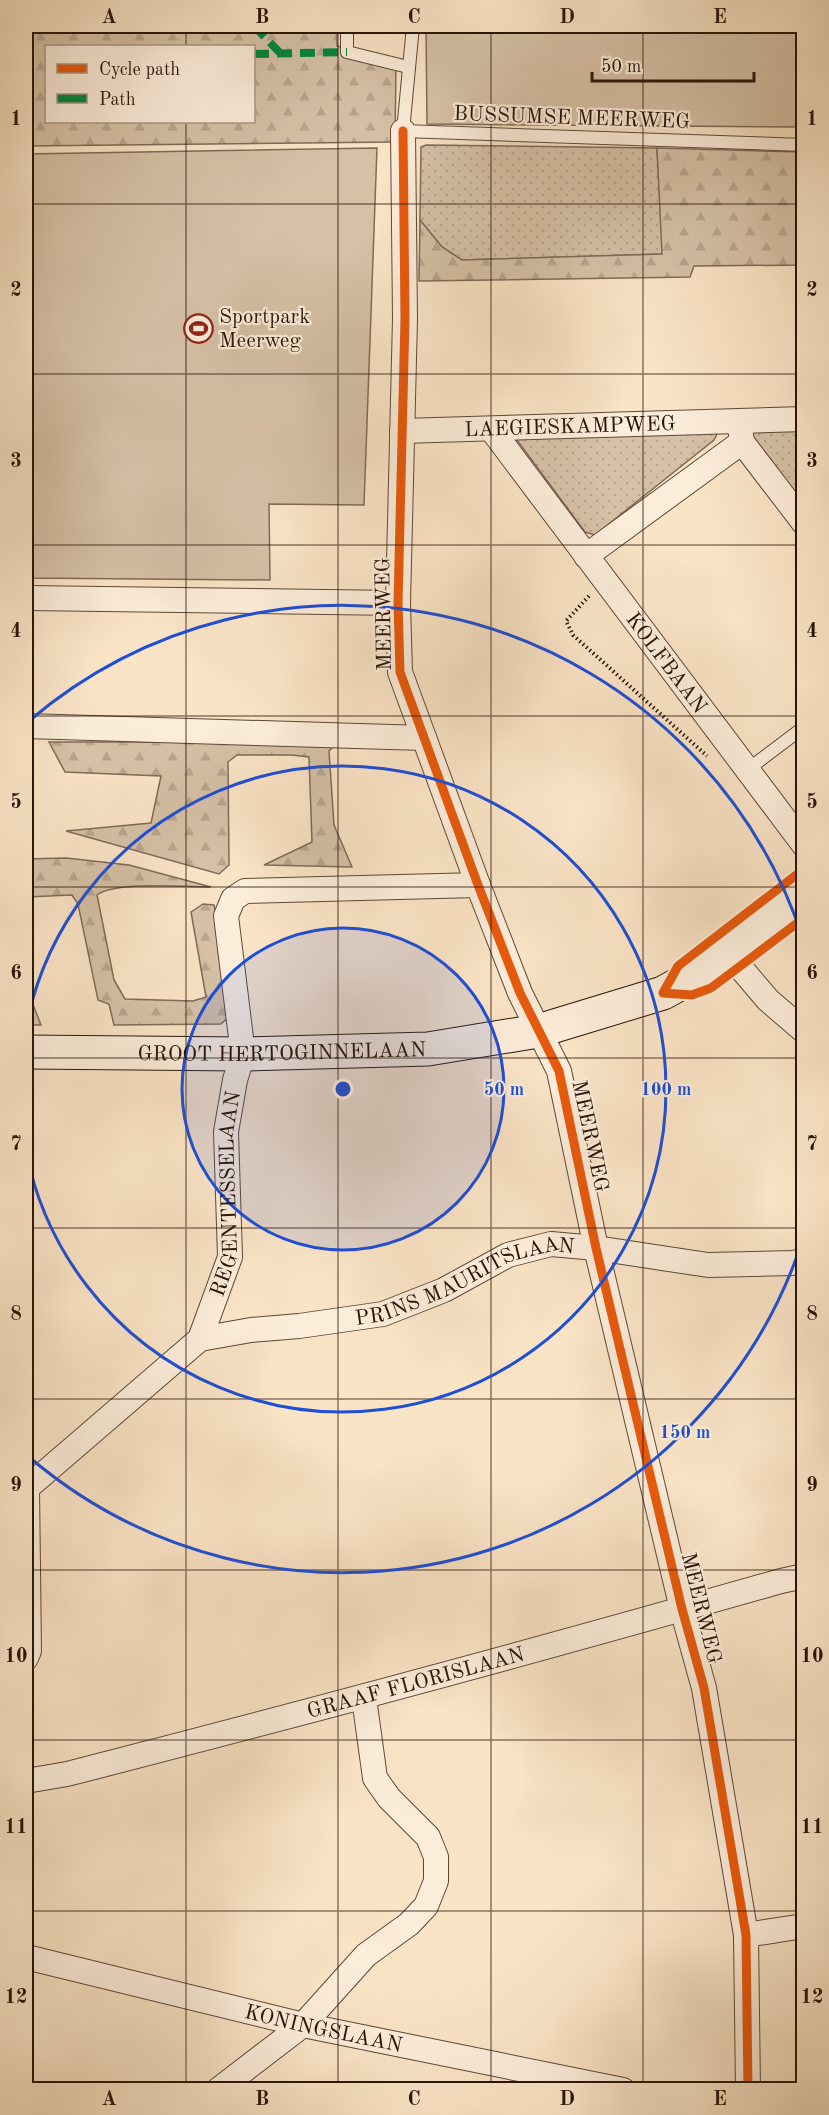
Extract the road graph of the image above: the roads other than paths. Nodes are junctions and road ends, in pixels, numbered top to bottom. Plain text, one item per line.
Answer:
1 (347, 26) edge
2 (413, 26) edge
3 (408, 67) junction
4 (403, 131) junction
5 (804, 145) edge
6 (804, 418) edge
7 (492, 430) junction
8 (402, 431) junction
9 (741, 432) junction
10 (804, 523) edge
11 (586, 556) junction
12 (26, 598) edge
13 (398, 603) junction
14 (26, 726) edge
15 (804, 727) edge
16 (424, 738) junction
17 (747, 770) junction
18 (804, 845) edge
19 (478, 885) junction
20 (804, 892) edge
21 (728, 953) junction
22 (538, 1031) junction
23 (804, 1031) edge
24 (26, 1052) edge
25 (243, 1054) junction
26 (596, 1248) junction
27 (804, 1261) edge
28 (200, 1339) junction
29 (26, 1488) edge
30 (804, 1576) edge
31 (682, 1609) junction
32 (26, 1658) edge
33 (364, 1698) junction
34 (26, 1781) edge
35 (804, 1926) edge
36 (746, 1935) junction
37 (26, 1957) edge
38 (303, 2025) junction
39 (218, 2090) edge
40 (623, 2090) edge
41 (748, 2090) edge

1 - 3 lane
2 - 3 lane
3 - 4 lane
4 - 5 lane, BUSSUMSE MEERWEG
4 - 8 street, MEERWEG
6 - 9 street, LAEGIESKAMPWEG
7 - 8 street, LAEGIESKAMPWEG
7 - 9 street, LAEGIESKAMPWEG
7 - 11 street, KOLFBAAN
8 - 13 street, MEERWEG
9 - 10 street
9 - 11 street
11 - 17 street, KOLFBAAN
12 - 13 street, MEERWEG
13 - 16 street, MEERWEG
14 - 16 street
15 - 17 lane
16 - 19 street, MEERWEG
17 - 18 street, KOLFBAAN
19 - 22 street, MEERWEG
19 - 25 street, REGENTESSELAAN
20 - 21 main road, GROOT HERTOGINNELAAN
21 - 22 main road, GROOT HERTOGINNELAAN
21 - 23 street
22 - 25 main road, GROOT HERTOGINNELAAN
22 - 26 street, MEERWEG
24 - 25 main road, GROOT HERTOGINNELAAN
25 - 28 street, REGENTESSELAAN
26 - 27 street, PRINS MAURITSLAAN
26 - 28 street, PRINS MAURITSLAAN
26 - 31 street, MEERWEG
28 - 29 street, REGENTESSELAAN
29 - 32 street, REGENTESSELAAN
30 - 31 street, GRAAF FLORISLAAN
31 - 33 street, GRAAF FLORISLAAN
31 - 36 street, MEERWEG
33 - 34 street, GRAAF FLORISLAAN
33 - 38 street
35 - 36 street
36 - 41 street, MEERWEG
37 - 38 street, KONINGSLAAN
38 - 39 street
38 - 40 street, KONINGSLAAN

